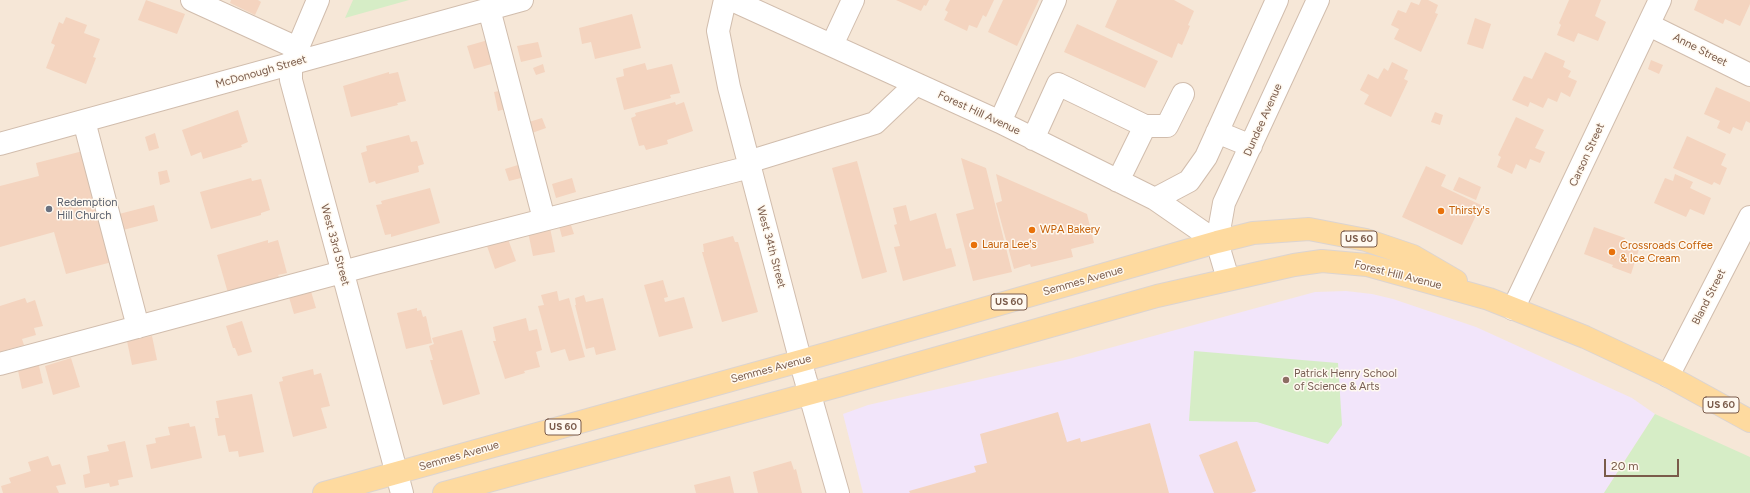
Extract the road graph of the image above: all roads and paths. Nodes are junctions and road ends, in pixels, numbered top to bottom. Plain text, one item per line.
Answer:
1 (192, 0) edge
2 (318, 0) edge
3 (522, 0) edge
4 (725, 0) edge
5 (732, 0) edge
6 (853, 0) edge
7 (1055, 0) edge
8 (1277, 0) edge
9 (1318, 0) edge
10 (1660, 0) edge
11 (489, 9) junction
12 (1649, 24) junction
13 (832, 46) junction
14 (294, 56) junction
15 (1750, 75) edge
16 (916, 84) junction
17 (1183, 94) dead end
18 (84, 121) junction
19 (1000, 122) junction
20 (1145, 126) junction
21 (1217, 132) junction
22 (1033, 139) junction
23 (0, 144) edge
24 (1251, 146) junction
25 (749, 164) junction
26 (1118, 181) junction
27 (1155, 199) junction
28 (1750, 217) edge
29 (544, 220) junction
30 (1217, 242) junction
31 (342, 272) junction
32 (1228, 279) junction
33 (1488, 299) junction
34 (1513, 309) junction
35 (138, 327) junction
36 (801, 361) junction
37 (0, 364) edge
38 (1668, 376) junction
39 (810, 392) junction
40 (1750, 420) edge
41 (399, 483) edge
42 (324, 493) edge
43 (444, 493) edge
44 (838, 493) edge

1 - 14 street
2 - 14 street, West 33rd Street
3 - 11 street, McDonough Street
4 - 25 street, West 34th Street
5 - 13 street, Forest Hill Avenue
6 - 13 street
7 - 19 street
8 - 21 street
9 - 24 street, Dundee Avenue
10 - 12 street, Carson Street
11 - 14 street, McDonough Street
11 - 29 street
12 - 15 street, Anne Street
12 - 34 street, Carson Street
13 - 16 street, Forest Hill Avenue
14 - 18 street, McDonough Street
14 - 31 street, West 33rd Street
16 - 19 street, Forest Hill Avenue
16 - 25 street
17 - 20 street
18 - 23 street, McDonough Street
18 - 35 street
19 - 22 street, Forest Hill Avenue
20 - 22 street
20 - 26 street
21 - 24 street
21 - 27 street
22 - 26 street, Forest Hill Avenue
24 - 30 street, Dundee Avenue
25 - 29 street
25 - 36 street, West 34th Street
26 - 27 street, Forest Hill Avenue
27 - 30 street, Forest Hill Avenue
28 - 38 street, Bland Street
29 - 31 street
30 - 32 street
30 - 33 main road, Forest Hill Avenue / US 60
30 - 36 main road, Semmes Avenue / US 60
31 - 35 street
31 - 41 street, West 33rd Street
32 - 33 main road, Forest Hill Avenue / US 60
32 - 39 main road, US 60
33 - 34 main road, Forest Hill Avenue / US 60
34 - 38 main road, Forest Hill Avenue / US 60
35 - 37 street
36 - 39 street, West 34th Street
36 - 41 main road, Semmes Avenue / US 60
38 - 40 main road, Forest Hill Avenue / US 60
39 - 43 main road, US 60
39 - 44 street, West 34th Street
41 - 42 main road, Semmes Avenue / US 60

